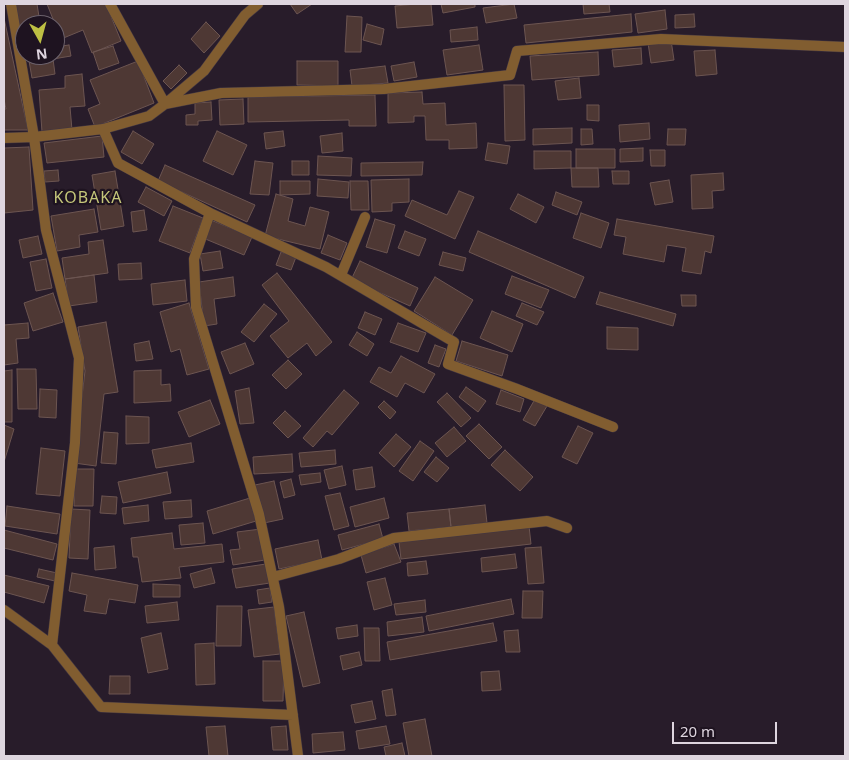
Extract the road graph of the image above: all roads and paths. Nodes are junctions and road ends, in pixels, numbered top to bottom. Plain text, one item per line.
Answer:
1 (11, 4) edge
2 (110, 4) edge
3 (245, 4) edge
4 (258, 4) edge
5 (245, 15) junction
6 (845, 47) edge
7 (166, 104) junction
8 (103, 129) junction
9 (34, 137) junction
10 (4, 138) edge
11 (210, 213) junction
12 (365, 216) dead end
13 (341, 275) junction
14 (613, 427) dead end
15 (567, 528) dead end
16 (273, 577) junction
17 (4, 610) edge
18 (52, 645) junction
19 (293, 715) junction
20 (298, 756) edge

1 - 9 street
2 - 7 street
3 - 5 street
4 - 5 street
5 - 7 street
6 - 7 street
7 - 8 street
8 - 9 street
8 - 11 street
9 - 10 street
9 - 18 street
11 - 13 street
11 - 16 street
12 - 13 street
13 - 14 street
15 - 16 street
16 - 19 street
17 - 18 street
18 - 19 street
19 - 20 street

